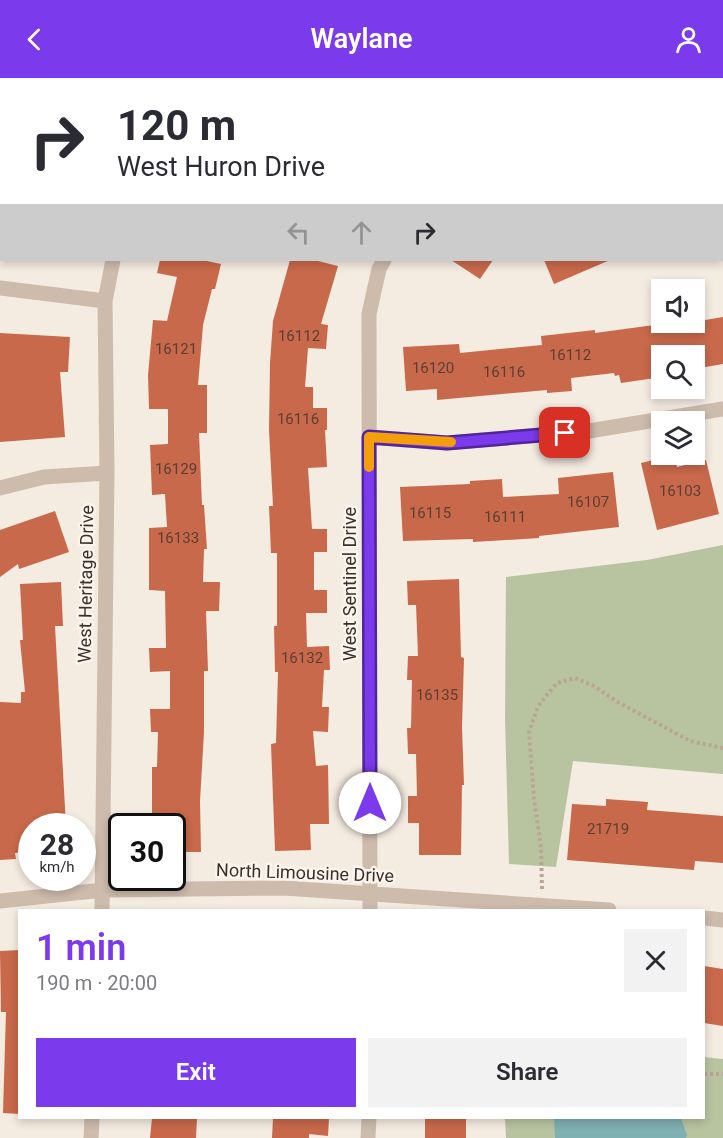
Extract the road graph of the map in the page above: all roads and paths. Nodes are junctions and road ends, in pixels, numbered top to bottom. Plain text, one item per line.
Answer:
1 (113, 261) edge
2 (383, 261) edge
3 (0, 288) edge
4 (105, 301) junction
5 (723, 409) edge
6 (369, 437) junction
7 (107, 473) junction
8 (0, 488) edge
9 (723, 748) edge
10 (103, 890) junction
11 (370, 894) junction
12 (0, 900) edge
13 (542, 905) junction
14 (102, 909) edge
15 (370, 909) edge
16 (596, 909) edge
17 (705, 918) edge
18 (723, 920) edge
19 (705, 1074) edge
20 (723, 1074) edge
21 (92, 1119) edge
22 (369, 1119) edge
23 (92, 1138) edge
24 (368, 1138) edge

1 - 4 street, West Heritage Drive
2 - 6 street, West Sentinel Drive
3 - 4 street
4 - 7 street, West Heritage Drive
5 - 6 street
6 - 11 street, West Sentinel Drive
7 - 8 street
7 - 10 street, West Heritage Drive
9 - 13 path
10 - 11 street, North Limousine Drive
10 - 12 street, North Limousine Drive
10 - 14 street, West Heritage Drive
11 - 13 street, North Limousine Drive
11 - 15 street, West Sentinel Drive
13 - 16 street, North Limousine Drive
17 - 18 street
19 - 20 path
21 - 23 street
22 - 24 street

